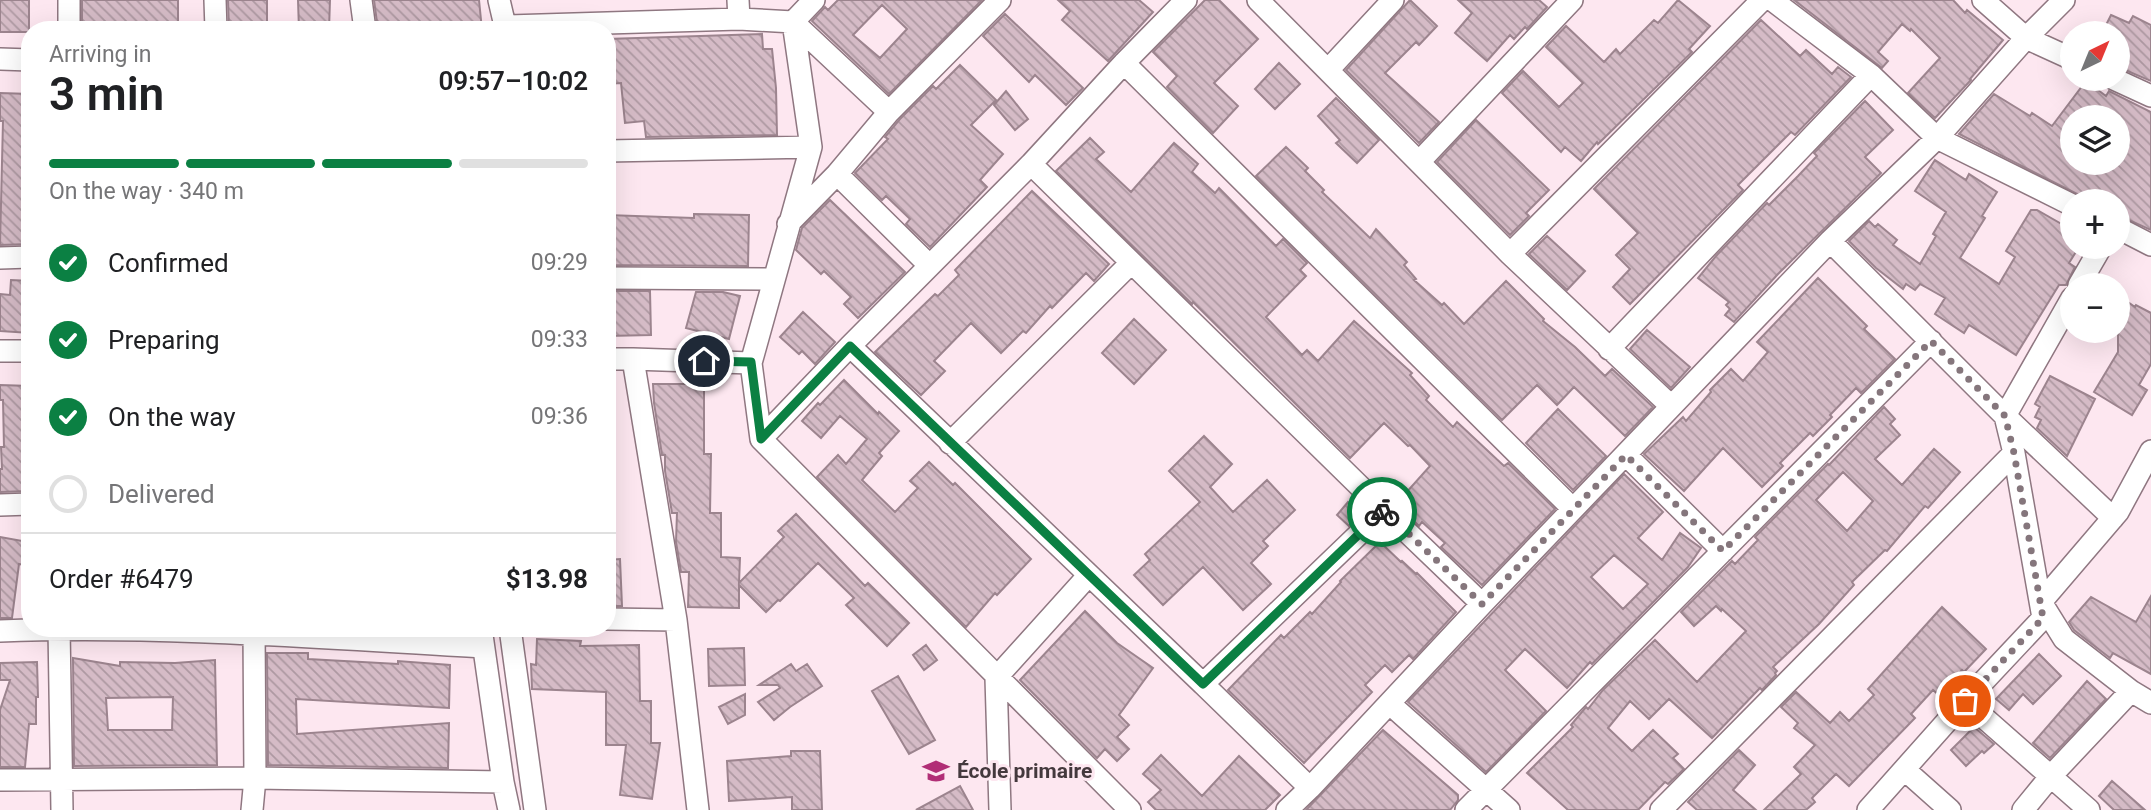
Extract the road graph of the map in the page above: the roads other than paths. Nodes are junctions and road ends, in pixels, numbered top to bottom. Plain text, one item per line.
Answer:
1 (69, 0) edge
2 (215, 0) edge
3 (361, 0) edge
4 (499, 0) edge
5 (814, 0) edge
6 (1000, 0) edge
7 (1258, 0) edge
8 (1393, 0) edge
9 (1572, 0) edge
10 (1762, 0) edge
11 (1772, 0) edge
12 (1983, 0) edge
13 (2064, 0) edge
14 (1181, 2) edge
15 (739, 9) edge
16 (69, 21) edge
17 (216, 21) edge
18 (364, 21) edge
19 (504, 21) edge
20 (592, 21) edge
21 (793, 22) junction
22 (2026, 38) junction
23 (2060, 54) edge
24 (0, 59) edge
25 (21, 60) edge
26 (1124, 63) junction
27 (1328, 70) junction
28 (1871, 75) junction
29 (2130, 86) edge
30 (2151, 96) edge
31 (889, 112) junction
32 (1937, 138) junction
33 (811, 147) junction
34 (616, 152) edge
35 (1419, 162) junction
36 (1031, 164) junction
37 (837, 174) junction
38 (2060, 199) edge
39 (788, 224) junction
40 (2130, 234) edge
41 (1830, 241) junction
42 (2151, 245) edge
43 (1510, 254) junction
44 (21, 257) edge
45 (0, 258) edge
46 (1131, 263) junction
47 (929, 265) junction
48 (616, 278) edge
49 (774, 279) junction
50 (2060, 319) edge
51 (1931, 341) junction
52 (850, 346) junction
53 (1609, 349) junction
54 (0, 351) edge
55 (21, 351) edge
56 (616, 359) edge
57 (633, 359) junction
58 (751, 362) junction
59 (1671, 406) junction
60 (2005, 416) junction
61 (761, 439) junction
62 (950, 443) junction
63 (2151, 451) edge
64 (2014, 453) junction
65 (1626, 455) junction
66 (21, 504) edge
67 (0, 505) edge
68 (1573, 509) junction
69 (1384, 510) junction
70 (2113, 518) junction
71 (1723, 551) junction
72 (1088, 576) junction
73 (1482, 604) junction
74 (2042, 610) junction
75 (616, 619) edge
76 (676, 620) junction
77 (21, 630) edge
78 (0, 631) edge
79 (59, 637) edge
80 (254, 637) edge
81 (482, 637) edge
82 (511, 637) edge
83 (996, 678) junction
84 (1203, 684) junction
85 (2131, 691) junction
86 (1965, 701) junction
87 (2151, 703) edge
88 (1390, 704) junction
89 (1905, 770) junction
90 (2050, 777) junction
91 (255, 778) junction
92 (0, 780) edge
93 (62, 781) junction
94 (503, 782) junction
95 (1310, 788) junction
96 (1487, 789) junction
97 (62, 810) edge
98 (252, 810) edge
99 (509, 810) edge
100 (535, 810) edge
101 (698, 810) edge
102 (1000, 810) edge
103 (1130, 810) edge
104 (1287, 810) edge
105 (1466, 810) edge
106 (1509, 810) edge
107 (1661, 810) edge
108 (1868, 810) edge
109 (1950, 810) edge
110 (2023, 810) edge
111 (2089, 810) edge

1 - 16 street
2 - 17 street
3 - 18 street
4 - 19 street
5 - 21 street
6 - 31 street
7 - 27 street
8 - 27 street
9 - 35 street
10 - 43 street
11 - 28 street
12 - 22 street
13 - 22 street
14 - 26 street
15 - 20 street
15 - 21 street
21 - 31 street
21 - 33 street
22 - 23 street
22 - 32 street
24 - 25 street
26 - 36 street
26 - 68 street
27 - 35 street
28 - 32 street
28 - 53 street
29 - 30 street
31 - 37 street
32 - 38 street
32 - 41 street
33 - 34 street
33 - 39 street
35 - 43 street
36 - 46 street
36 - 47 street
37 - 39 street
37 - 47 street
39 - 49 street
40 - 42 street
41 - 51 street
41 - 59 street
43 - 53 street
44 - 45 street
46 - 62 street
46 - 69 street
47 - 52 street
48 - 49 street
49 - 58 street
50 - 60 street
51 - 60 street
51 - 71 street
52 - 61 street
52 - 62 street
53 - 59 street
54 - 55 street
56 - 57 street
57 - 58 street
57 - 76 street
58 - 61 street
59 - 65 street
60 - 64 street
60 - 70 street
61 - 83 street
62 - 72 street
63 - 70 street
64 - 74 street
64 - 107 street
65 - 68 street
65 - 71 street
66 - 67 street
68 - 73 street
69 - 73 street
69 - 84 street
70 - 74 street
71 - 96 street
72 - 83 street
72 - 84 street
73 - 88 street
74 - 85 street
74 - 86 street
75 - 76 street
76 - 101 street
77 - 78 street
79 - 93 street
80 - 91 street
81 - 94 street
82 - 100 street
83 - 102 street
83 - 103 street
84 - 95 street
85 - 87 street
85 - 90 street
86 - 89 street
86 - 90 street
88 - 95 street
88 - 96 street
89 - 108 street
89 - 109 street
90 - 110 street
90 - 111 street
91 - 93 street
91 - 94 street
91 - 98 street
92 - 93 street
93 - 97 street
94 - 99 street
95 - 104 street
96 - 105 street
96 - 106 street

